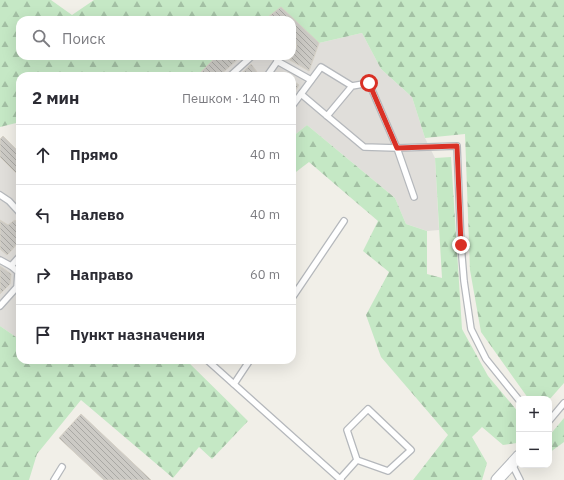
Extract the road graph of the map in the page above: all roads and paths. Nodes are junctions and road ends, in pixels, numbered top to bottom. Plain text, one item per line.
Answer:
1 (248, 60) edge
2 (278, 60) edge
3 (282, 60) edge
4 (234, 72) edge
5 (270, 72) edge
6 (312, 80) junction
7 (352, 86) junction
8 (301, 94) junction
9 (296, 101) edge
10 (327, 116) junction
11 (397, 148) junction
12 (0, 195) edge
13 (414, 197) dead end
14 (16, 209) edge
15 (344, 221) dead end
16 (0, 260) edge
17 (16, 260) edge
18 (11, 266) junction
19 (16, 270) edge
20 (16, 288) edge
21 (296, 292) edge
22 (0, 306) edge
23 (212, 364) edge
24 (247, 364) edge
25 (234, 384) junction
26 (516, 396) edge
27 (564, 403) edge
28 (552, 417) edge
29 (357, 460) junction
30 (515, 460) edge
31 (62, 468) dead end
32 (54, 480) edge
33 (340, 480) edge
34 (498, 480) edge
35 (520, 480) edge

1 - 4 lane
2 - 5 lane
3 - 6 lane
6 - 7 lane
6 - 8 lane
7 - 10 lane
7 - 11 lane
8 - 9 lane
8 - 10 lane
10 - 11 lane
11 - 13 lane
11 - 26 lane
12 - 14 lane
15 - 21 lane
16 - 18 lane
17 - 18 lane
18 - 19 lane
20 - 22 lane
23 - 25 lane
24 - 25 lane
25 - 33 lane
27 - 28 lane
29 - 29 lane
29 - 33 lane
30 - 34 street
30 - 35 lane
31 - 32 lane

